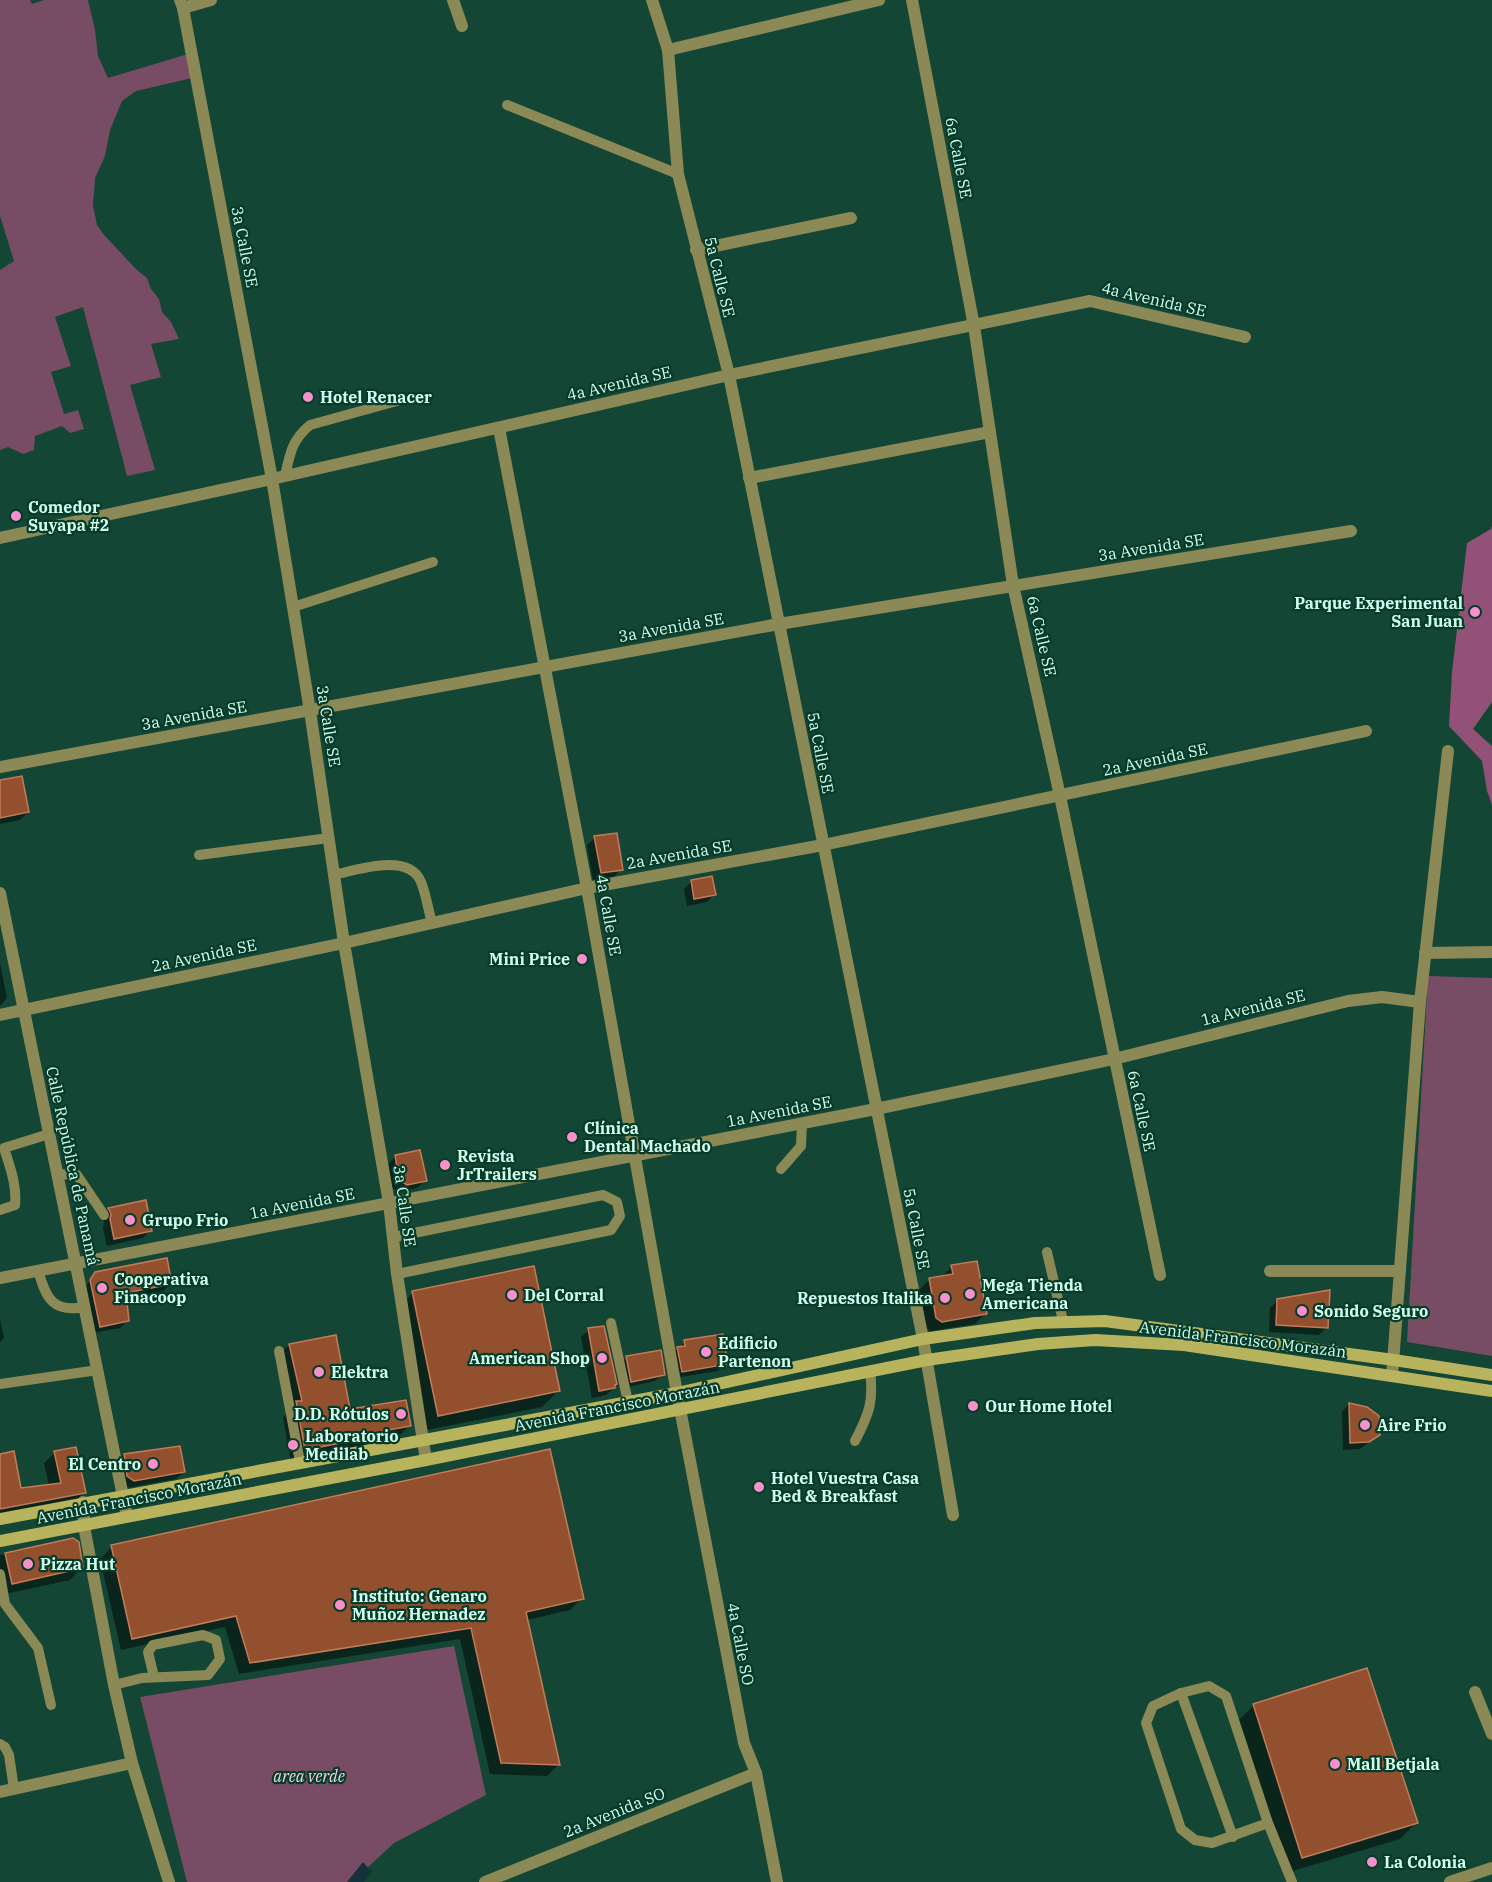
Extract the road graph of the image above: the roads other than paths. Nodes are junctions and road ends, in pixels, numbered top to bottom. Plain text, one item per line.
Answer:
1 (211, 0) edge
2 (453, 0) edge
3 (652, 0) edge
4 (879, 0) edge
5 (912, 0) edge
6 (181, 4) edge
7 (462, 26) dead end
8 (668, 50) junction
9 (507, 105) dead end
10 (678, 174) junction
11 (851, 218) dead end
12 (696, 250) junction
13 (974, 326) junction
14 (1245, 337) dead end
15 (729, 375) junction
16 (398, 401) dead end
17 (499, 428) junction
18 (990, 432) junction
19 (285, 476) junction
20 (749, 478) junction
21 (272, 479) junction
22 (1351, 531) dead end
23 (0, 538) edge
24 (433, 562) dead end
25 (1013, 585) junction
26 (293, 607) junction
27 (779, 624) junction
28 (545, 666) junction
29 (310, 711) junction
30 (1366, 731) dead end
31 (1448, 751) dead end
32 (0, 767) edge
33 (1060, 796) junction
34 (329, 838) junction
35 (823, 845) junction
36 (199, 855) dead end
37 (334, 875) junction
38 (587, 888) junction
39 (0, 893) edge
40 (432, 923) junction
41 (344, 943) junction
42 (1492, 952) edge
43 (1425, 953) junction
44 (1420, 1002) junction
45 (23, 1010) junction
46 (0, 1015) edge
47 (1114, 1059) junction
48 (876, 1109) junction
49 (802, 1123) junction
50 (49, 1134) junction
51 (2, 1148) edge
52 (635, 1155) junction
53 (781, 1169) dead end
54 (57, 1174) junction
55 (389, 1203) junction
56 (0, 1210) edge
57 (104, 1215) dead end
58 (394, 1237) junction
59 (1047, 1252) dead end
60 (76, 1262) junction
61 (38, 1270) junction
62 (1270, 1271) dead end
63 (1400, 1271) junction
64 (397, 1274) junction
65 (1160, 1275) dead end
66 (0, 1278) edge
67 (86, 1307) junction
68 (1063, 1321) junction
69 (611, 1323) dead end
70 (923, 1339) junction
71 (279, 1351) dead end
72 (927, 1360) junction
73 (1394, 1360) junction
74 (98, 1370) junction
75 (870, 1371) junction
76 (1392, 1376) junction
77 (1492, 1376) edge
78 (0, 1384) edge
79 (1492, 1391) edge
80 (677, 1393) junction
81 (628, 1402) junction
82 (680, 1410) junction
83 (422, 1440) junction
84 (855, 1441) dead end
85 (426, 1460) junction
86 (300, 1462) junction
87 (123, 1495) junction
88 (83, 1502) junction
89 (953, 1515) dead end
90 (126, 1516) junction
91 (0, 1519) edge
92 (84, 1526) junction
93 (0, 1541) edge
94 (0, 1574) edge
95 (154, 1677) junction
96 (114, 1685) junction
97 (1475, 1692) dead end
98 (1181, 1693) junction
99 (51, 1706) dead end
100 (1492, 1734) edge
101 (0, 1744) edge
102 (132, 1763) junction
103 (756, 1773) junction
104 (14, 1789) junction
105 (0, 1792) edge
106 (1268, 1823) junction
107 (1233, 1837) junction
108 (1492, 1868) edge
109 (491, 1881) edge
110 (169, 1882) edge
111 (777, 1882) edge
112 (1292, 1882) edge
113 (1450, 1882) edge

1 - 6 street
2 - 7 street
3 - 8 street, 5a Calle SE
4 - 8 street
5 - 13 street, 6a Calle SE
6 - 21 street, 3a Calle SE
8 - 10 street, 5a Calle SE
9 - 10 lane
10 - 12 street, 5a Calle SE
11 - 12 street
12 - 15 street, 5a Calle SE
13 - 14 street, 4a Avenida SE
13 - 15 street, 4a Avenida SE
13 - 18 street, 6a Calle SE
15 - 17 street, 4a Avenida SE
15 - 20 street, 5a Calle SE
16 - 19 lane
17 - 19 street, 4a Avenida SE
17 - 28 street, 4a Calle SE
18 - 20 street
18 - 25 street, 6a Calle SE
19 - 21 street, 4a Avenida SE
20 - 27 street, 5a Calle SE
21 - 23 street, 4a Avenida SE
21 - 26 street, 3a Calle SE
22 - 25 street, 3a Avenida SE
24 - 26 lane
25 - 27 street, 3a Avenida SE
25 - 33 street, 6a Calle SE
26 - 29 street, 3a Calle SE
27 - 28 street, 3a Avenida SE
27 - 35 street, 5a Calle SE
28 - 29 street, 3a Avenida SE
28 - 38 street, 4a Calle SE
29 - 32 street, 3a Avenida SE
29 - 34 street, 3a Calle SE
30 - 33 street, 2a Avenida SE
31 - 43 street
33 - 35 street, 2a Avenida SE
33 - 47 street, 6a Calle SE
34 - 36 lane
34 - 37 street, 3a Calle SE
35 - 38 street, 2a Avenida SE
35 - 48 street, 5a Calle SE
37 - 40 lane
37 - 41 street, 3a Calle SE
38 - 40 street, 2a Avenida SE
38 - 52 street, 4a Calle SE
39 - 45 street, Calle República de Panamá
40 - 41 street, 2a Avenida SE
41 - 45 street, 2a Avenida SE
41 - 55 street, 3a Calle SE
42 - 43 street
43 - 44 street
44 - 47 street, 1a Avenida SE
44 - 63 street
45 - 46 street, 2a Avenida SE
45 - 50 street, Calle República de Panamá
47 - 48 street, 1a Avenida SE
47 - 65 street, 6a Calle SE
48 - 49 street, 1a Avenida SE
48 - 70 street, 5a Calle SE
49 - 52 street, 1a Avenida SE
49 - 53 lane
50 - 51 lane
50 - 54 street, Calle República de Panamá
51 - 56 lane
52 - 55 street, 1a Avenida SE
52 - 80 street, 4a Calle SE
54 - 57 lane
54 - 60 street, Calle República de Panamá
55 - 58 street, 3a Calle SE
55 - 60 street, 1a Avenida SE
58 - 64 street, 3a Calle SE
58 - 64 lane
59 - 68 lane
60 - 61 street, 1a Avenida SE
60 - 67 street, Calle República de Panamá
61 - 66 street, 1a Avenida SE
61 - 67 lane
62 - 63 street
63 - 73 street
64 - 83 street, 3a Calle SE
67 - 74 street, Calle República de Panamá
68 - 70 main road, Avenida Francisco Morazán
68 - 73 main road, Avenida Francisco Morazán
69 - 81 lane
70 - 72 street, 5a Calle SE
70 - 80 main road, Avenida Francisco Morazán
71 - 86 lane
72 - 75 main road, Avenida Francisco Morazán
72 - 76 main road, Avenida Francisco Morazán
72 - 89 street, 5a Calle SE
73 - 76 street
73 - 77 main road, Avenida Francisco Morazán
74 - 78 lane
74 - 87 street, Calle República de Panamá
75 - 82 main road, Avenida Francisco Morazán
75 - 84 lane
76 - 79 main road, Avenida Francisco Morazán
80 - 81 main road, Avenida Francisco Morazán
80 - 82 street, 4a Calle SE
81 - 83 main road, Avenida Francisco Morazán
82 - 85 main road, Avenida Francisco Morazán
82 - 103 street, 4a Calle SO
83 - 85 street, 3a Calle SE
83 - 86 main road, Avenida Francisco Morazán
85 - 90 main road, Avenida Francisco Morazán
86 - 87 main road, Avenida Francisco Morazán
87 - 88 main road, Avenida Francisco Morazán
87 - 90 street, Calle República de Panamá
88 - 91 main road, Avenida Francisco Morazán
88 - 92 street
90 - 92 main road, Avenida Francisco Morazán
92 - 93 main road, Avenida Francisco Morazán
92 - 96 street
94 - 99 lane
95 - 95 lane
95 - 96 lane
96 - 102 street
97 - 100 street
98 - 106 lane
98 - 107 lane
98 - 107 lane
101 - 104 lane
102 - 104 street
102 - 110 street
103 - 109 street, 2a Avenida SO
103 - 111 street, 4a Calle SO
104 - 105 street
106 - 107 lane
106 - 112 lane
108 - 113 street

